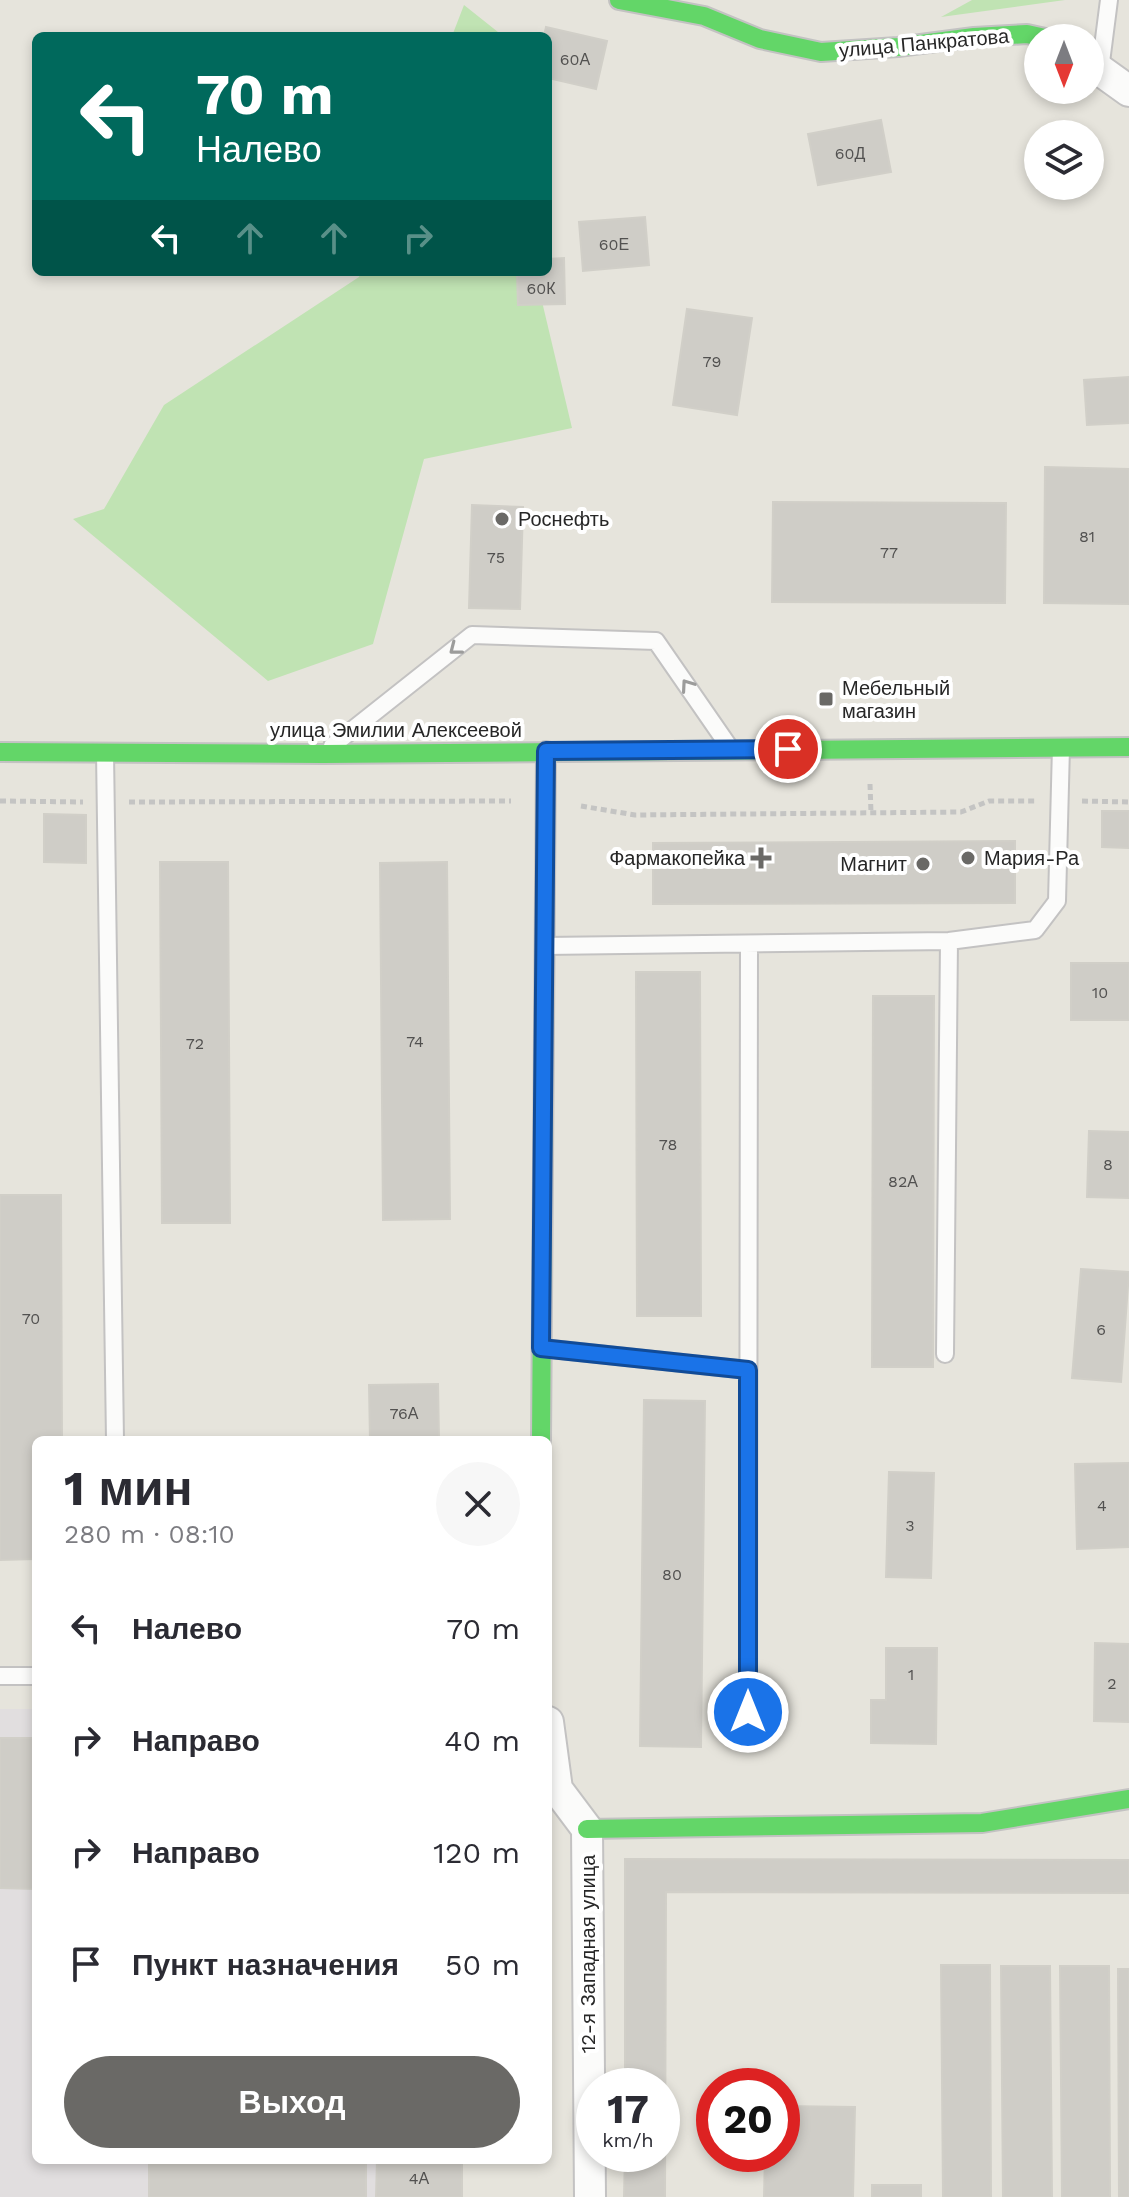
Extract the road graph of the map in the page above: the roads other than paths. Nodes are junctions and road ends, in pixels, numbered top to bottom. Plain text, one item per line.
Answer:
1 (619, 0) edge
2 (1109, 0) edge
3 (1104, 24) edge
4 (1024, 34) edge
5 (1104, 73) edge
6 (1129, 91) edge
7 (1062, 746) junction
8 (1129, 747) edge
9 (731, 749) junction
10 (105, 751) junction
11 (546, 751) junction
12 (0, 752) edge
13 (323, 754) junction
14 (949, 941) junction
15 (749, 944) junction
16 (544, 946) junction
17 (541, 1348) junction
18 (945, 1354) dead end
19 (748, 1370) junction
20 (115, 1436) edge
21 (541, 1436) edge
22 (0, 1676) edge
23 (32, 1676) edge
24 (748, 1712) dead end
25 (552, 1752) edge
26 (1129, 1799) edge
27 (587, 1829) junction
28 (590, 2197) edge

1 - 4 street, улица Панкратова
2 - 3 lane
5 - 6 street
7 - 8 street, улица Эмилии Алексеевой
7 - 9 street, улица Эмилии Алексеевой
7 - 14 lane
9 - 11 street, улица Эмилии Алексеевой
9 -> 13 lane
10 - 12 street, улица Эмилии Алексеевой
10 - 13 street, улица Эмилии Алексеевой
10 - 20 lane
11 - 13 street, улица Эмилии Алексеевой
11 - 16 street
14 - 15 lane
14 - 18 lane
15 - 16 lane
15 - 19 lane
16 - 17 street
17 - 19 lane
17 - 21 street
19 - 24 lane
22 - 23 lane
25 - 27 street, 12-я Западная улица
26 - 27 street
27 - 28 street, 12-я Западная улица

